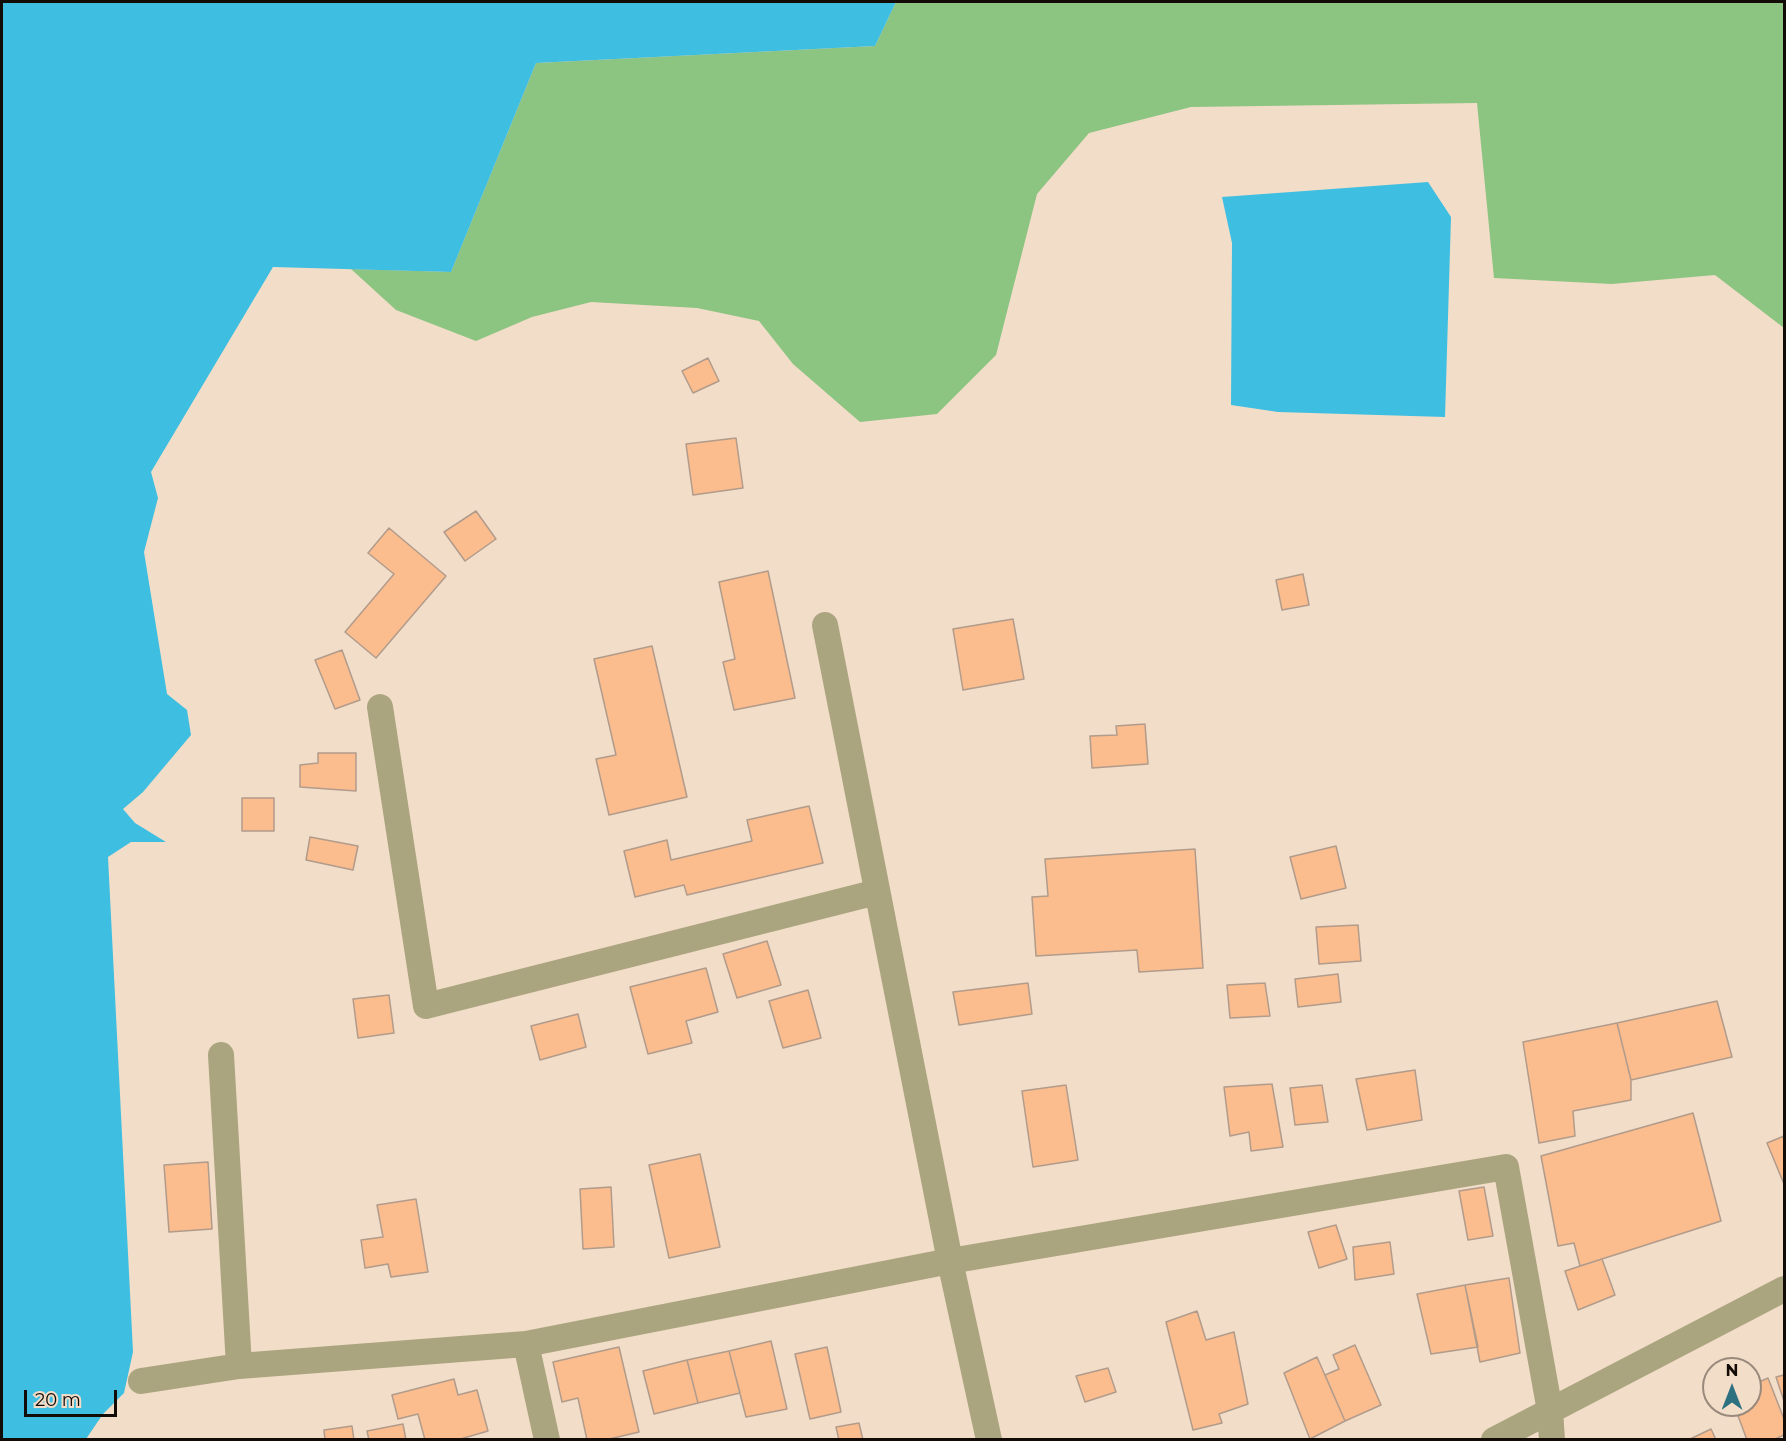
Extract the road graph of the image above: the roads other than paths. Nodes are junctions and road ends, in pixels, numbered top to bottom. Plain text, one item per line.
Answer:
1 (825, 625) dead end
2 (380, 707) dead end
3 (877, 892) junction
4 (221, 1055) dead end
5 (950, 1261) junction
6 (1785, 1289) edge
7 (526, 1344) junction
8 (239, 1366) junction
9 (141, 1381) dead end
10 (1550, 1411) junction
11 (547, 1440) edge
12 (989, 1440) edge
13 (1494, 1440) edge
14 (1552, 1440) edge

1 - 3 street
2 - 3 street
3 - 5 street
4 - 8 street
5 - 7 street
5 - 10 street
5 - 12 street
6 - 10 street
7 - 8 street
7 - 11 street
8 - 9 street
10 - 13 street
10 - 14 street

